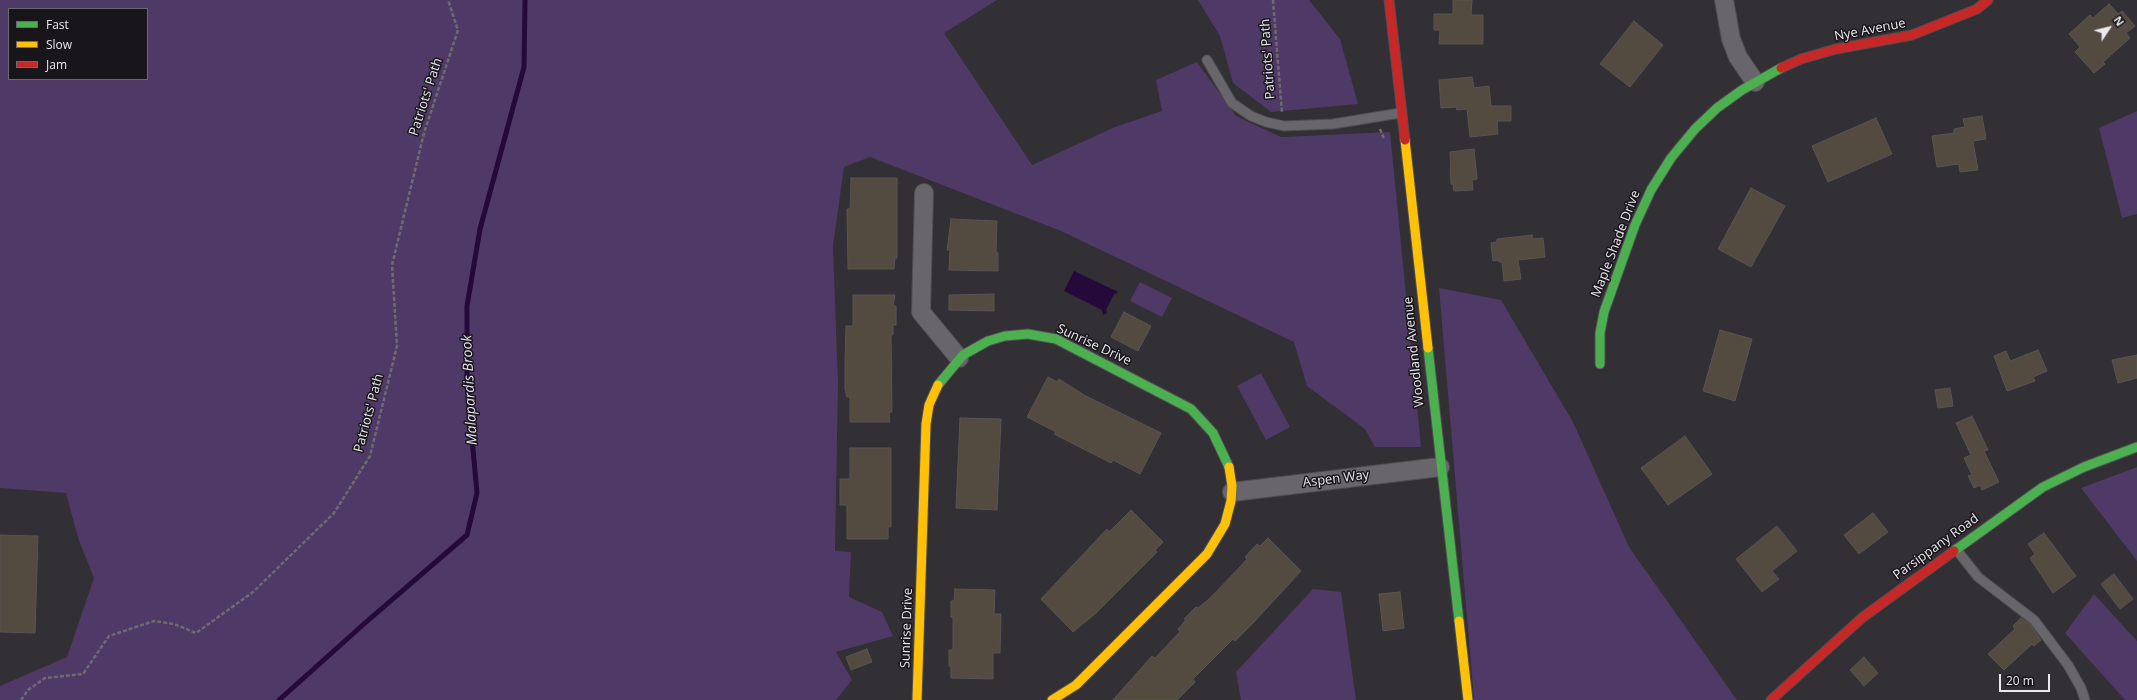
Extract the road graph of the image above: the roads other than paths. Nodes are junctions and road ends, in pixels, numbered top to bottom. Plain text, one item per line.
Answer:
1 (1389, 0) edge
2 (1724, 0) edge
3 (1988, 0) edge
4 (1207, 60) dead end
5 (1755, 82) junction
6 (1400, 113) junction
7 (924, 193) dead end
8 (959, 358) junction
9 (1600, 364) dead end
10 (2137, 447) edge
11 (1440, 467) junction
12 (1232, 492) junction
13 (1956, 549) junction
14 (918, 700) edge
15 (1052, 700) edge
16 (1468, 700) edge
17 (1771, 700) edge
18 (2085, 700) edge

1 - 6 street, Woodland Avenue
2 - 5 street
3 - 5 street, Nye Avenue
4 - 6 lane
5 - 9 street, Maple Shade Drive
6 - 11 street, Woodland Avenue
7 - 8 street
8 - 12 street, Sunrise Drive
8 - 14 street, Sunrise Drive
10 - 13 street, Parsippany Road
11 - 12 street, Aspen Way
11 - 16 street, Woodland Avenue
12 - 15 street, Sunrise Drive
13 - 17 street, Parsippany Road
13 - 18 lane

